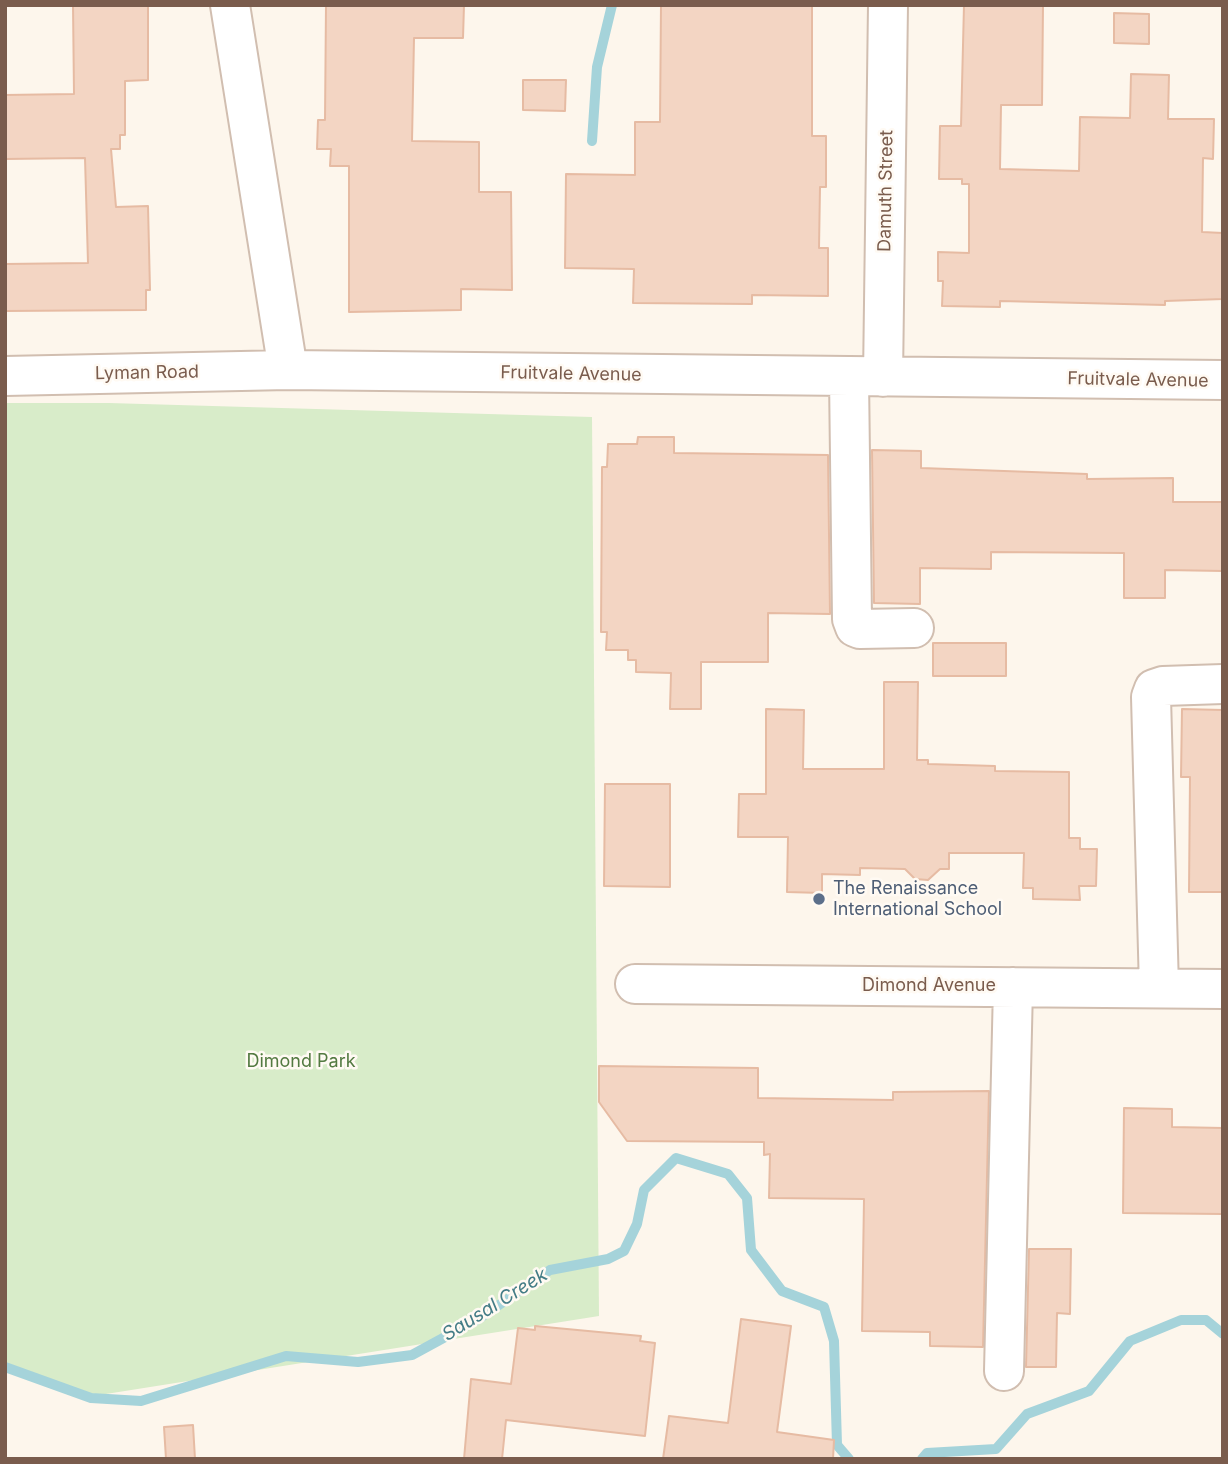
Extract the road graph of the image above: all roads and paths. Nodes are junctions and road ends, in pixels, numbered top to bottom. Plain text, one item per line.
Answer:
1 (230, 5) edge
2 (888, 5) edge
3 (288, 370) junction
4 (5, 376) edge
5 (866, 377) junction
6 (1223, 380) edge
7 (914, 628) dead end
8 (1223, 684) edge
9 (635, 984) dead end
10 (1013, 987) junction
11 (1159, 988) junction
12 (1223, 989) edge
13 (1004, 1371) dead end

1 - 3 street
2 - 5 street, Damuth Street
3 - 4 street, Lyman Road
3 - 5 street, Fruitvale Avenue
5 - 6 street, Fruitvale Avenue
5 - 7 street, Damuth Street
8 - 11 street
9 - 10 street, Dimond Avenue
10 - 11 street, Dimond Avenue
10 - 13 street
11 - 12 street, Dimond Avenue

